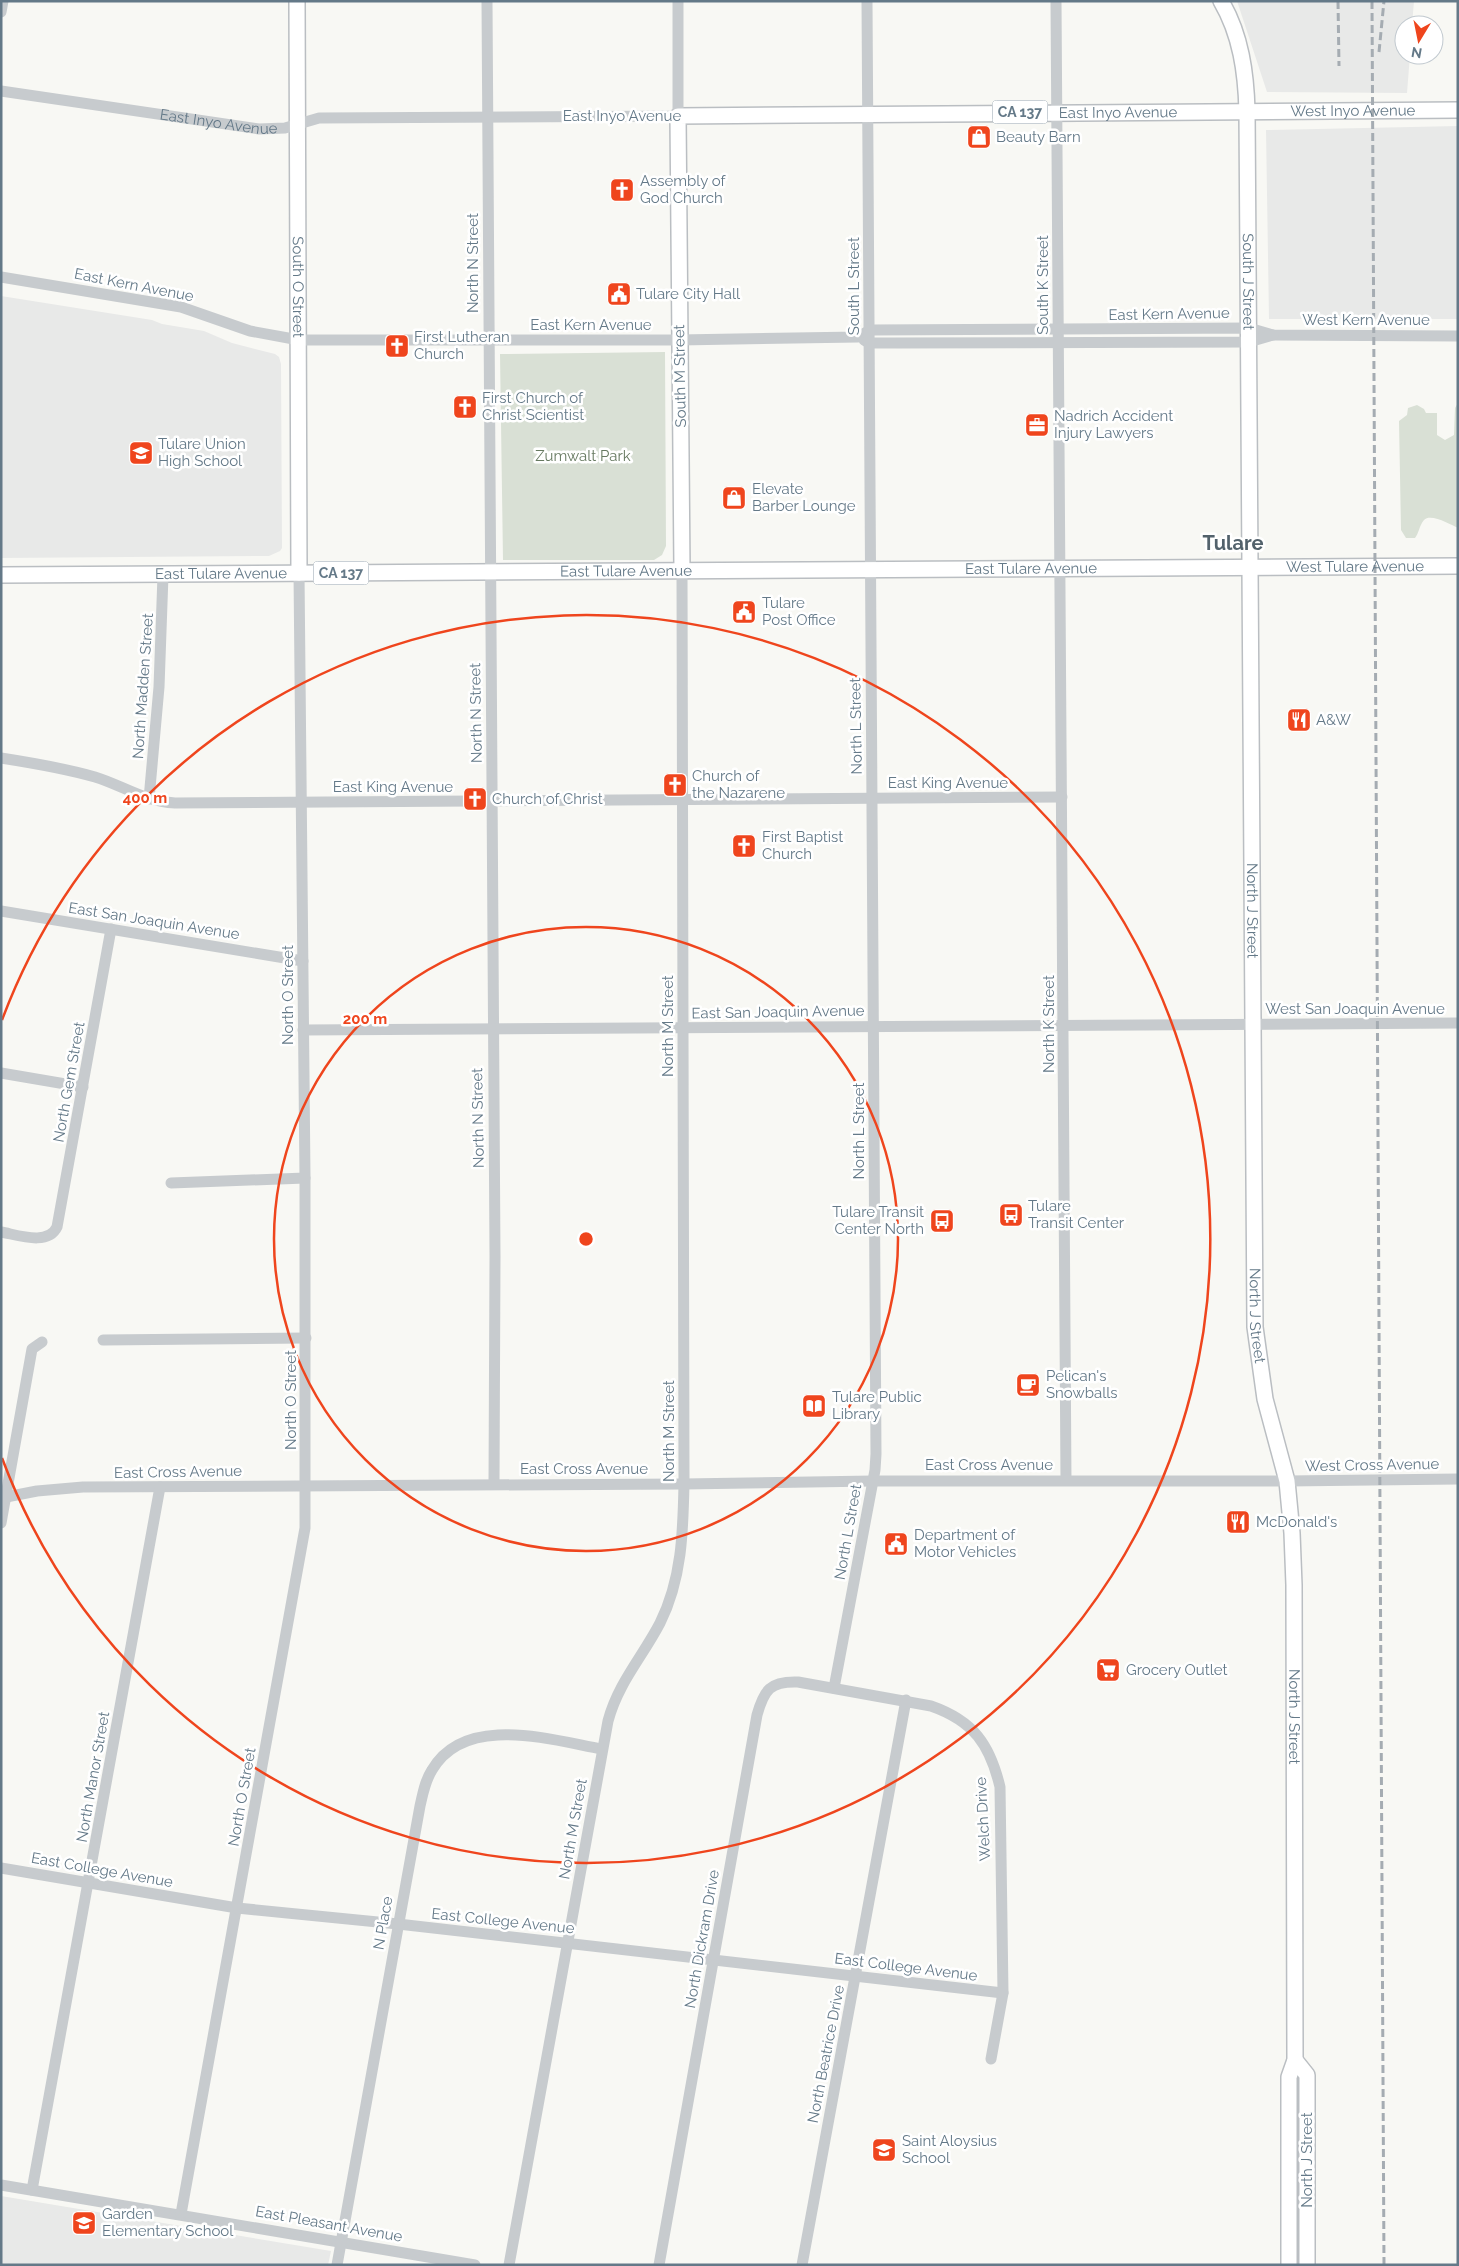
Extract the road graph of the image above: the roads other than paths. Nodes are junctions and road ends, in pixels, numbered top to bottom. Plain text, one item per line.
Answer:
1 (3, 1) edge
2 (297, 1) edge
3 (487, 1) edge
4 (678, 1) edge
5 (867, 1) edge
6 (1056, 1) edge
7 (1221, 1) edge
8 (1, 12) edge
9 (1, 91) edge
10 (1458, 110) edge
11 (1247, 111) junction
12 (1056, 112) junction
13 (868, 114) junction
14 (488, 116) junction
15 (678, 116) junction
16 (298, 123) junction
17 (1, 278) edge
18 (870, 330) junction
19 (1058, 330) junction
20 (1249, 335) junction
21 (1273, 335) joint
22 (1458, 336) edge
23 (858, 337) junction
24 (299, 340) junction
25 (489, 340) junction
26 (679, 340) junction
27 (1058, 342) junction
28 (870, 343) junction
29 (1458, 566) edge
30 (1059, 568) junction
31 (1251, 568) junction
32 (682, 570) junction
33 (870, 571) junction
34 (299, 573) junction
35 (490, 573) junction
36 (1, 575) edge
37 (164, 575) junction
38 (1, 758) edge
39 (1062, 797) junction
40 (149, 799) junction
41 (872, 799) junction
42 (682, 800) junction
43 (492, 801) junction
44 (301, 802) junction
45 (1, 911) edge
46 (111, 930) junction
47 (303, 961) junction
48 (1458, 1023) edge
49 (1064, 1024) junction
50 (1253, 1024) junction
51 (874, 1026) junction
52 (492, 1028) junction
53 (684, 1028) junction
54 (303, 1030) junction
55 (1, 1073) edge
56 (83, 1087) junction
57 (305, 1178) junction
58 (171, 1183) dead end
59 (1, 1232) edge
60 (306, 1338) junction
61 (103, 1340) dead end
62 (42, 1342) dead end
63 (1458, 1479) edge
64 (1066, 1480) junction
65 (873, 1481) junction
66 (1287, 1482) junction
67 (494, 1484) junction
68 (684, 1484) junction
69 (306, 1485) junction
70 (160, 1487) junction
71 (4, 1498) edge
72 (1, 1523) edge
73 (834, 1688) junction
74 (906, 1700) junction
75 (602, 1749) junction
76 (1, 1868) edge
77 (89, 1884) junction
78 (237, 1908) junction
79 (398, 1924) junction
80 (568, 1943) junction
81 (713, 1960) junction
82 (856, 1976) junction
83 (1003, 1993) junction
84 (991, 2059) dead end
85 (1295, 2060) junction
86 (1, 2185) edge
87 (32, 2190) junction
88 (181, 2214) junction
89 (341, 2242) junction
90 (337, 2265) edge
91 (475, 2265) edge
92 (509, 2265) edge
93 (659, 2265) edge
94 (802, 2265) edge
95 (1289, 2265) edge
96 (1307, 2265) edge

1 - 8 street
2 - 16 main road, South O Street
3 - 14 street, North N Street
4 - 15 street, South M Street
5 - 13 street, South L Street
6 - 12 street, South K Street
7 - 11 main road, South J Street
9 - 16 street, East Inyo Avenue
10 - 11 main road, West Inyo Avenue / CA 137
11 - 12 main road, East Inyo Avenue / CA 137
11 - 20 main road, South J Street
12 - 13 main road, East Inyo Avenue / CA 137
12 - 19 street, South K Street
13 - 15 main road, East Inyo Avenue / CA 137
13 - 18 street, South L Street
14 - 15 street, East Inyo Avenue
14 - 16 street, East Inyo Avenue
14 - 25 street, North N Street
15 - 26 main road, South M Street
16 - 24 main road, South O Street
17 - 24 street, East Kern Avenue
18 - 19 street, East Kern Avenue
18 - 23 street, East Kern Avenue
18 - 28 street, South L Street
19 - 20 street, East Kern Avenue
19 - 27 street, South K Street
20 - 21 street, East Kern Avenue
20 - 27 street, East Kern Avenue
20 - 31 main road, South J Street
21 - 22 street, West Kern Avenue
23 - 26 street, East Kern Avenue
23 - 28 street, East Kern Avenue
24 - 25 street, East Kern Avenue
24 - 34 main road, South O Street
25 - 26 street, East Kern Avenue
25 - 35 street, North N Street
26 - 32 main road, South M Street
27 - 28 street, East Kern Avenue
27 - 30 street, South K Street
28 - 33 street, South L Street
29 - 31 main road, West Tulare Avenue
30 - 31 main road, East Tulare Avenue
30 - 33 main road, East Tulare Avenue
30 - 39 street, North K Street
31 - 50 main road, North J Street
32 - 33 main road, East Tulare Avenue
32 - 35 main road, East Tulare Avenue / CA 137
32 - 42 street, North M Street
33 - 41 street, North L Street
34 - 35 main road, East Tulare Avenue / CA 137
34 - 37 main road, East Tulare Avenue / CA 137
34 - 44 street, North O Street
35 - 43 street, North N Street
36 - 37 main road, East Tulare Avenue / CA 137
37 - 40 street, North Madden Street
38 - 40 street, East King Avenue
39 - 41 street, East King Avenue
39 - 49 street, North K Street
40 - 44 street, East King Avenue
41 - 42 street, East King Avenue
41 - 51 street, North L Street
42 - 43 street, East King Avenue
42 - 53 street, North M Street
43 - 44 street, East King Avenue
43 - 52 street, North N Street
44 - 47 street, North O Street
45 - 46 street, East San Joaquin Avenue
46 - 47 street, East San Joaquin Avenue
46 - 56 street, North Gem Street
47 - 54 street, North O Street
48 - 50 street, West San Joaquin Avenue
49 - 50 street, East San Joaquin Avenue
49 - 51 street, East San Joaquin Avenue
49 - 64 street, North K Street
50 - 66 main road, North J Street
51 - 53 street, East San Joaquin Avenue
51 - 65 street, North L Street
52 - 53 street, East San Joaquin Avenue
52 - 54 street, East San Joaquin Avenue
52 - 67 street, North N Street
53 - 68 street, North M Street
54 - 57 street, North O Street
55 - 56 street
56 - 59 street, North Gem Street
57 - 58 street
57 - 60 street, North O Street
60 - 61 street
60 - 69 street, North O Street
62 - 71 street
63 - 66 street, West Cross Avenue
64 - 65 street, East Cross Avenue
64 - 66 street, East Cross Avenue
65 - 68 street, East Cross Avenue
65 - 73 street, North L Street
66 - 85 main road, North J Street
67 - 68 street, East Cross Avenue
67 - 69 street, East Cross Avenue
68 - 75 street, North M Street
69 - 70 street, East Cross Avenue
69 - 78 street, North O Street
70 - 71 street, East Cross Avenue
70 - 77 street, North Manor Street
71 - 72 street
73 - 74 street, Welch Drive
73 - 81 street, North Dickram Drive
74 - 82 street, North Beatrice Drive
74 - 83 street, Welch Drive
75 - 79 street, N Place
75 - 80 street, North M Street
76 - 77 street, East College Avenue
77 - 78 street, East College Avenue
77 - 87 street, North Manor Street
78 - 79 street, East College Avenue
78 - 88 street, North O Street
79 - 80 street, East College Avenue
79 - 89 street, N Place
80 - 81 street, East College Avenue
80 - 92 street, North M Street
81 - 82 street, East College Avenue
81 - 93 street, North Dickram Drive
82 - 83 street, East College Avenue
82 - 94 street, North Beatrice Drive
83 - 84 street, Welch Drive
85 - 95 main road, North J Street
85 - 96 main road, North J Street
86 - 87 street, East Pleasant Avenue
87 - 88 street, East Pleasant Avenue
88 - 89 street, East Pleasant Avenue
89 - 90 street, N Place
89 - 91 street, East Pleasant Avenue

